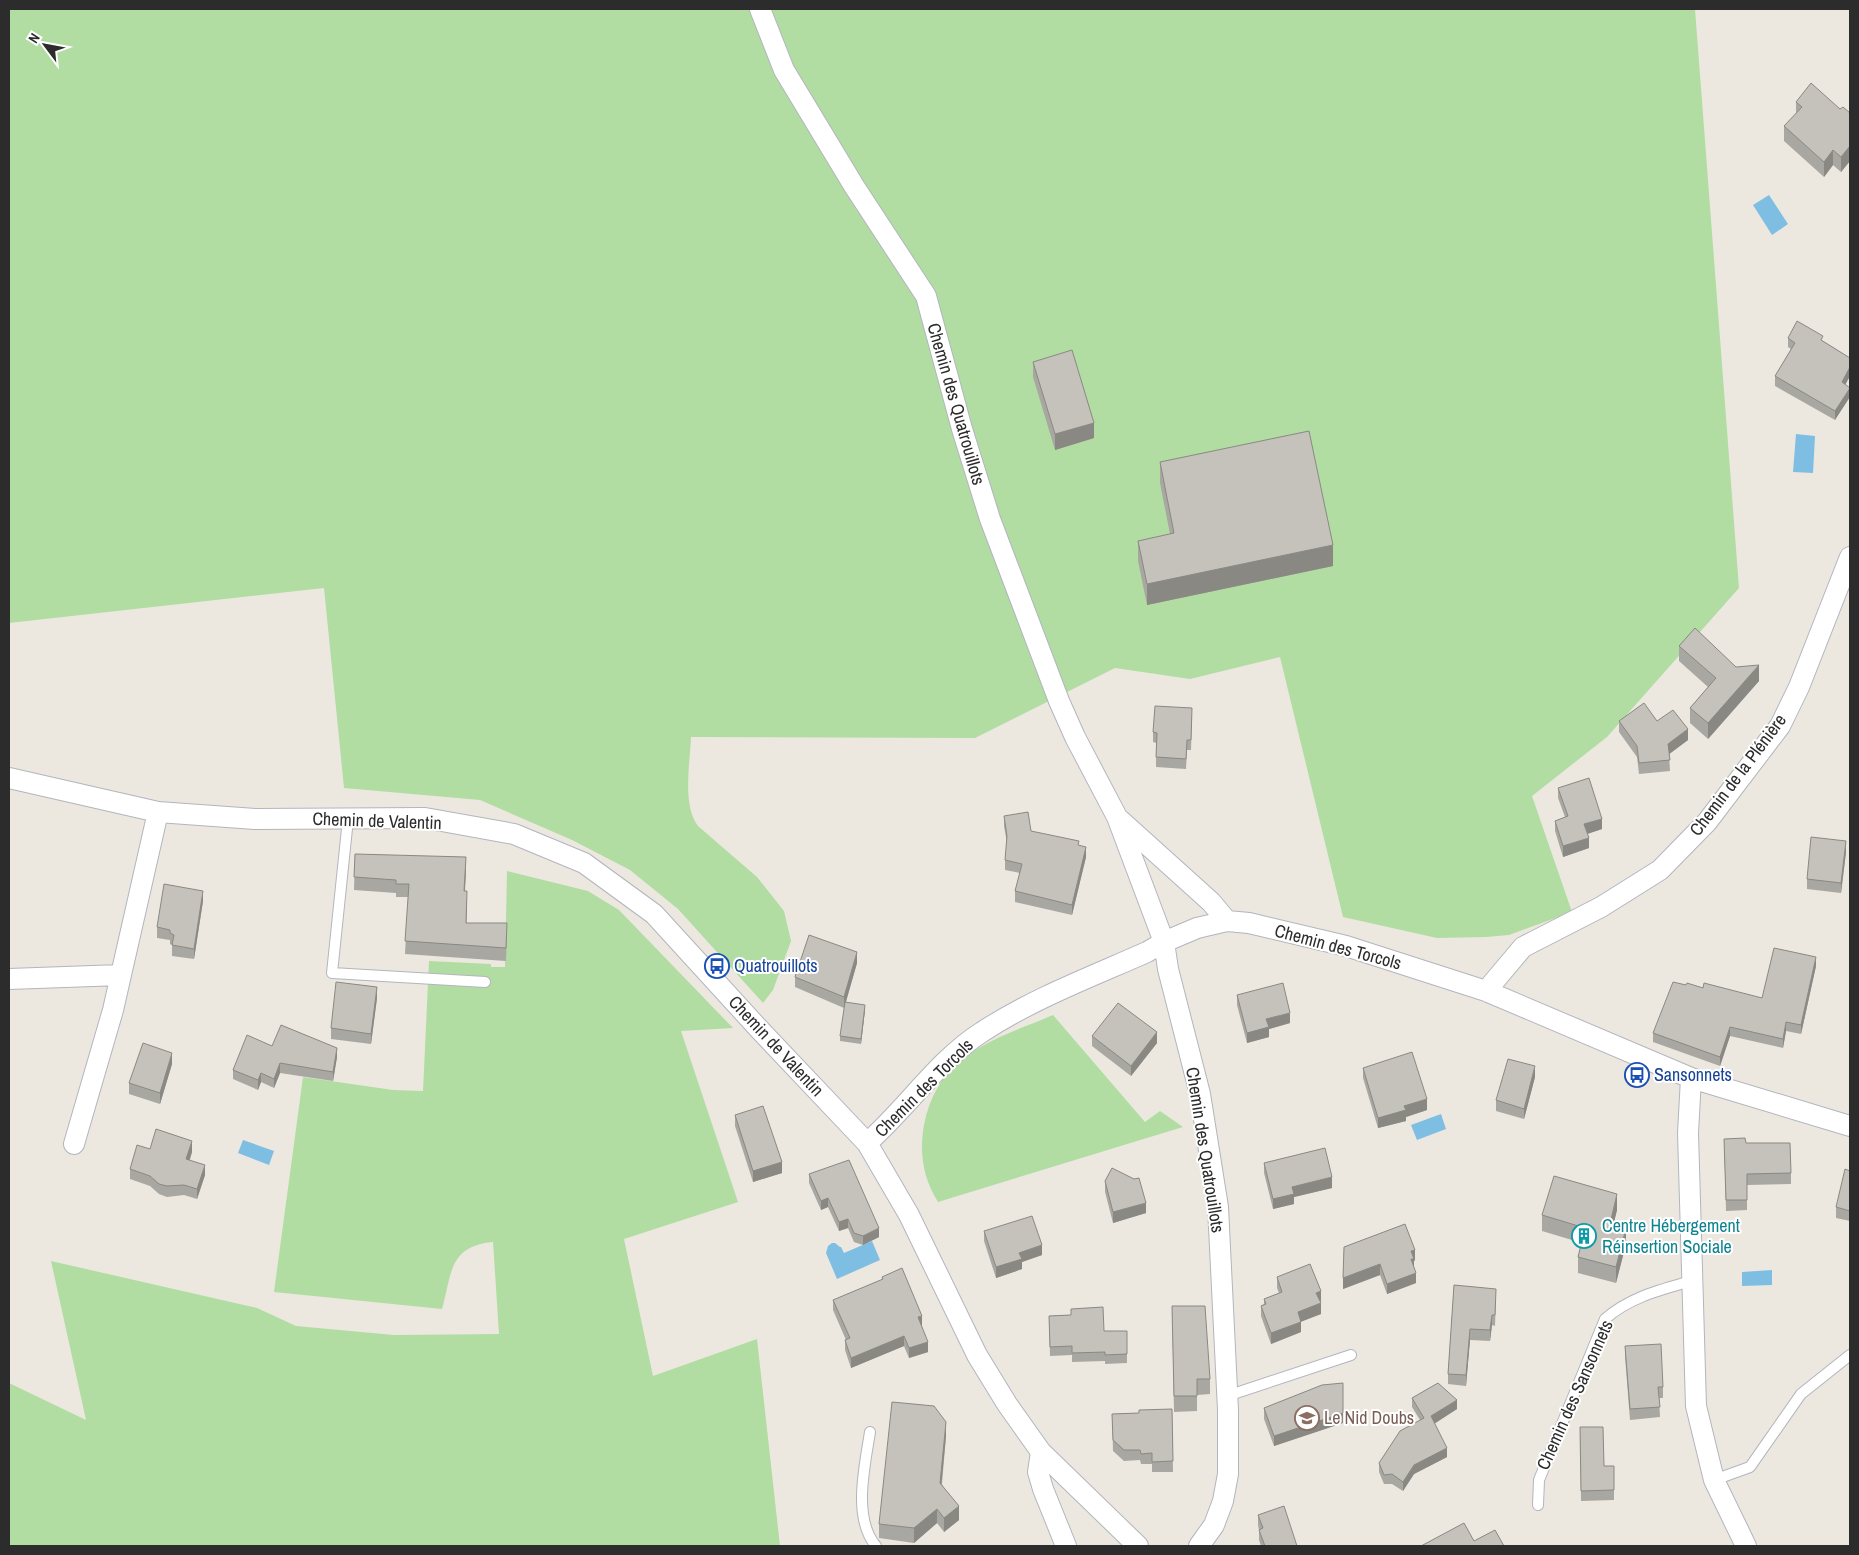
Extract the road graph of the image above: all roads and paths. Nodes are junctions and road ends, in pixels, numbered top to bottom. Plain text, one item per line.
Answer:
1 (760, 9) edge
2 (1850, 556) edge
3 (9, 778) edge
4 (158, 812) junction
5 (1117, 817) junction
6 (348, 819) junction
7 (1228, 921) junction
8 (1164, 942) junction
9 (121, 975) junction
10 (9, 979) edge
11 (485, 982) dead end
12 (1486, 991) junction
13 (1691, 1078) junction
14 (1850, 1126) edge
15 (867, 1143) junction
16 (74, 1144) dead end
17 (1691, 1281) junction
18 (1352, 1355) dead end
19 (1850, 1355) edge
20 (1228, 1396) junction
21 (870, 1432) dead end
22 (1041, 1452) junction
23 (1714, 1480) junction
24 (1538, 1505) dead end
25 (876, 1546) edge
26 (1066, 1546) edge
27 (1138, 1546) edge
28 (1199, 1546) edge
29 (1746, 1546) edge

1 - 5 street, Chemin des Quatrouillots
2 - 12 street, Chemin de la Plénière
3 - 4 street, Chemin de Valentin
4 - 6 street, Chemin de Valentin
4 - 9 street
5 - 7 street, Chemin des Quatrouillots
5 - 8 street, Chemin des Quatrouillots
6 - 11 lane
6 - 15 street, Chemin de Valentin
7 - 8 street, Chemin des Torcols
7 - 12 street, Chemin des Torcols
8 - 15 street, Chemin des Torcols
8 - 20 street, Chemin des Quatrouillots
9 - 10 street
9 - 16 street
12 - 13 street, Chemin des Torcols
13 - 14 street, Chemin des Torcols
13 - 17 street
15 - 22 street, Chemin de Valentin
17 - 23 street
17 - 24 lane, Chemin des Sansonnets
18 - 20 lane
19 - 23 lane
20 - 28 street, Chemin des Quatrouillots
21 - 25 lane
22 - 26 street
22 - 27 street, Chemin de Valentin
23 - 29 street

